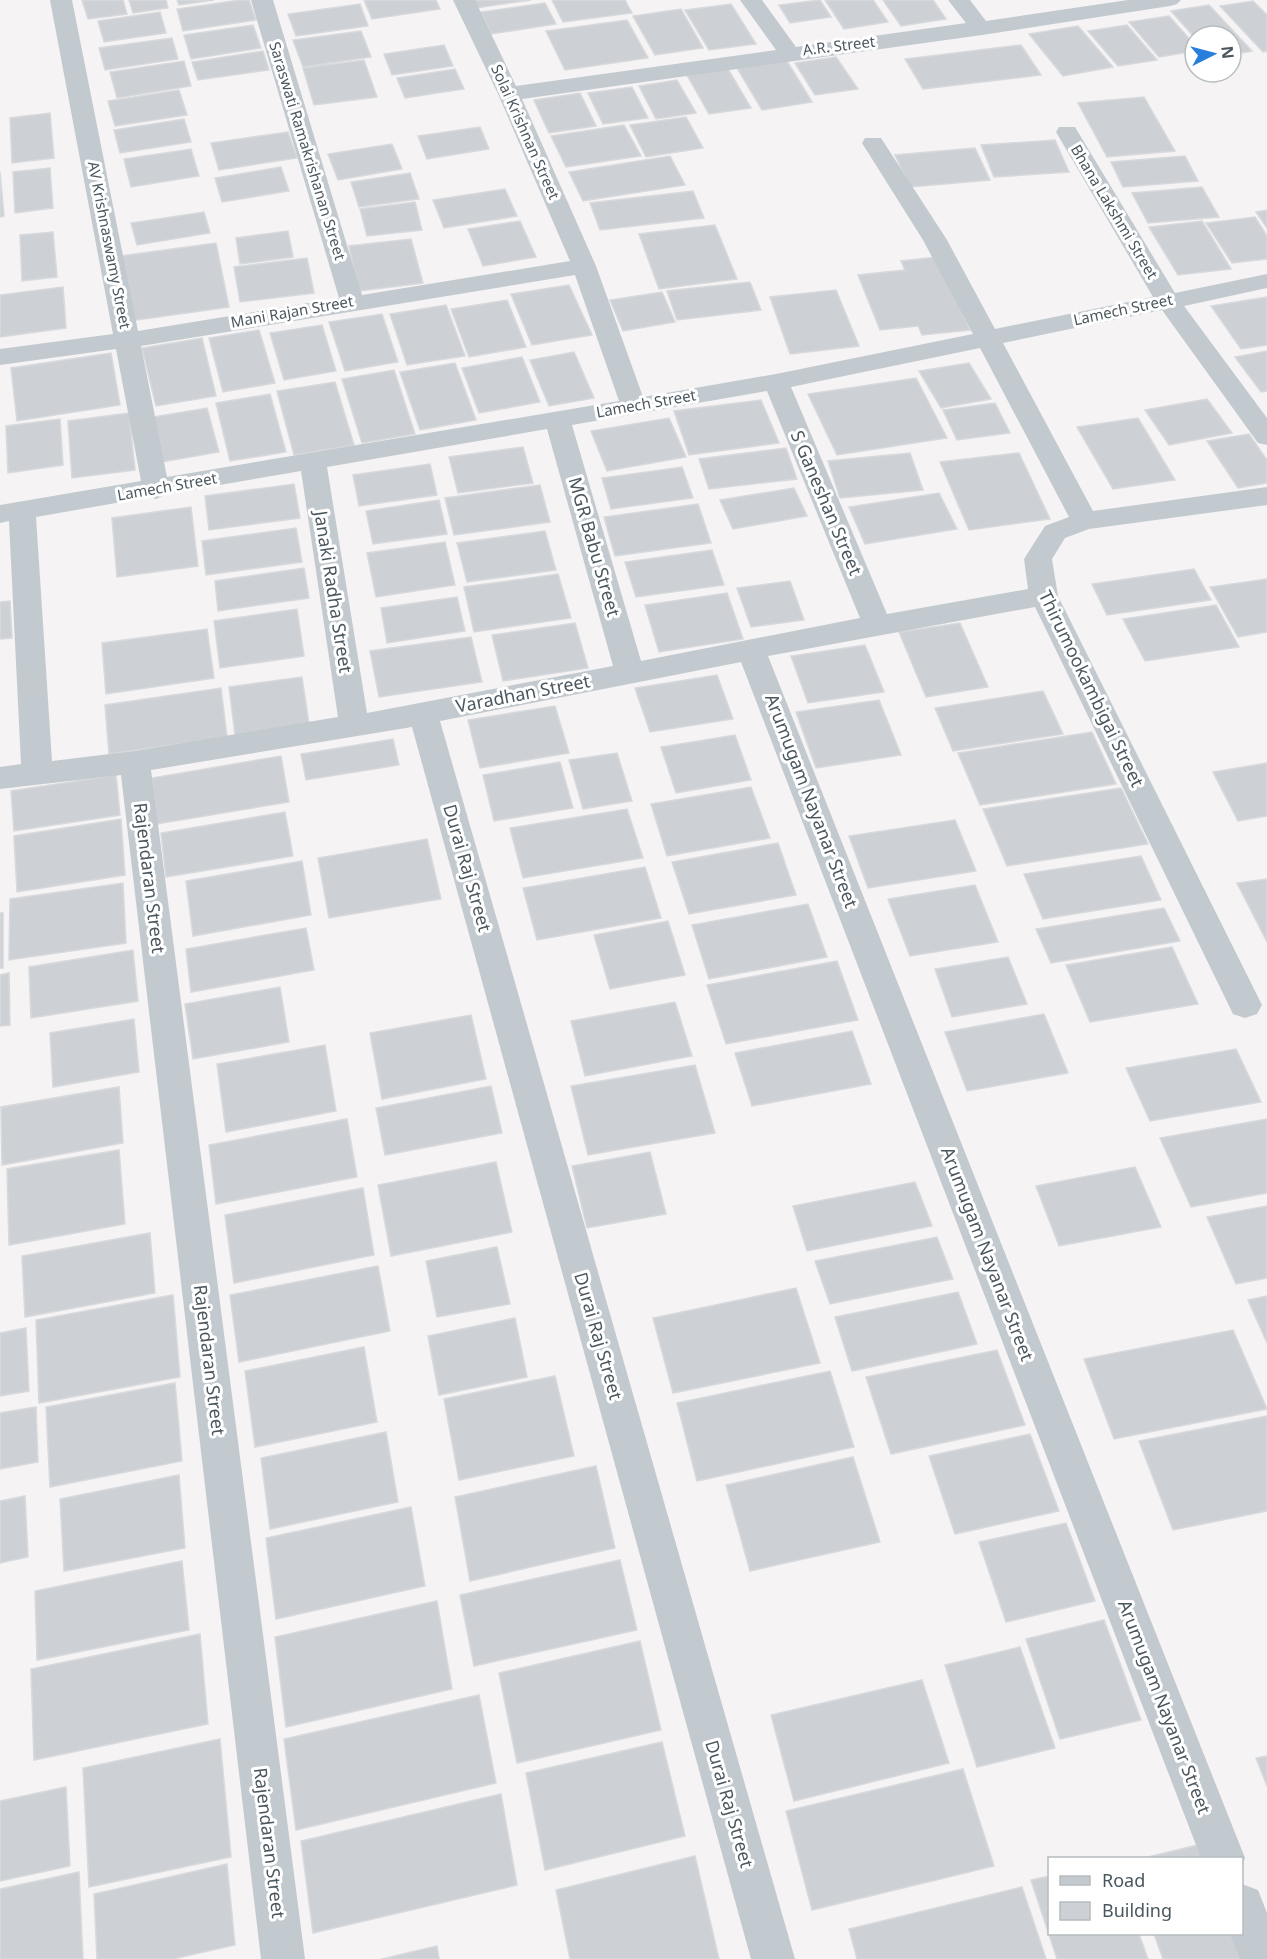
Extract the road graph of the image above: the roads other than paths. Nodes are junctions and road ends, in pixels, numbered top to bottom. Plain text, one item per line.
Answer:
1 (61, 0) edge
2 (262, 0) edge
3 (464, 0) edge
4 (751, 0) edge
5 (959, 0) edge
6 (1170, 0) edge
7 (982, 29) junction
8 (789, 52) junction
9 (509, 94) junction
10 (1067, 132) dead end
11 (873, 143) dead end
12 (584, 266) junction
13 (1267, 281) edge
14 (1167, 300) junction
15 (352, 301) junction
16 (128, 340) junction
17 (989, 340) junction
18 (0, 357) edge
19 (776, 382) junction
20 (633, 405) junction
21 (558, 421) junction
22 (1267, 437) edge
23 (314, 461) junction
24 (156, 490) junction
25 (1267, 496) edge
26 (11, 513) edge
27 (1085, 521) junction
28 (1044, 596) junction
29 (877, 625) junction
30 (751, 649) junction
31 (630, 674) junction
32 (423, 714) junction
33 (354, 724) junction
34 (135, 762) junction
35 (37, 772) junction
36 (0, 778) edge
37 (1245, 1005) dead end
38 (1223, 1857) edge
39 (1243, 1909) edge
40 (283, 1959) edge
41 (773, 1959) edge
42 (1262, 1959) edge

1 - 16 street, AV Krishnaswamy Street
2 - 15 street, Saraswati Ramakrishanan Street
3 - 9 street, Solai Krishnan Street
4 - 8 street
5 - 7 street
6 - 7 street, A.R. Street
7 - 8 street, A.R. Street
8 - 9 street, A.R. Street
9 - 12 street, Solai Krishnan Street
10 - 14 street, Bhana Lakshmi Street
11 - 17 street
12 - 15 street, Mani Rajan Street
12 - 20 street, Solai Krishnan Street
13 - 14 street, Lamech Street
14 - 17 street, Lamech Street
14 - 22 street, Bhana Lakshmi Street
15 - 16 street, Mani Rajan Street
16 - 18 street, Mani Rajan Street
16 - 24 street, AV Krishnaswamy Street
17 - 19 street, Lamech Street
17 - 27 street
19 - 20 street, Lamech Street
19 - 29 street, S Ganeshan Street
20 - 21 street, Lamech Street
21 - 23 street, Lamech Street
21 - 31 street, MGR Babu Street
23 - 24 street, Lamech Street
23 - 33 street, Janaki Radha Street
24 - 26 street, Lamech Street
25 - 27 street, Thirumookambigai Street
26 - 35 street
27 - 28 street, Thirumookambigai Street
28 - 29 street, Varadhan Street
28 - 37 street, Thirumookambigai Street
29 - 30 street, Varadhan Street
30 - 31 street, Varadhan Street
30 - 38 street, Arumugam Nayanar Street
31 - 32 street, Varadhan Street
32 - 33 street, Varadhan Street
32 - 41 street, Durai Raj Street
33 - 34 street, Varadhan Street
34 - 35 street, Varadhan Street
34 - 40 street, Rajendaran Street
35 - 36 street, Varadhan Street
39 - 42 street

